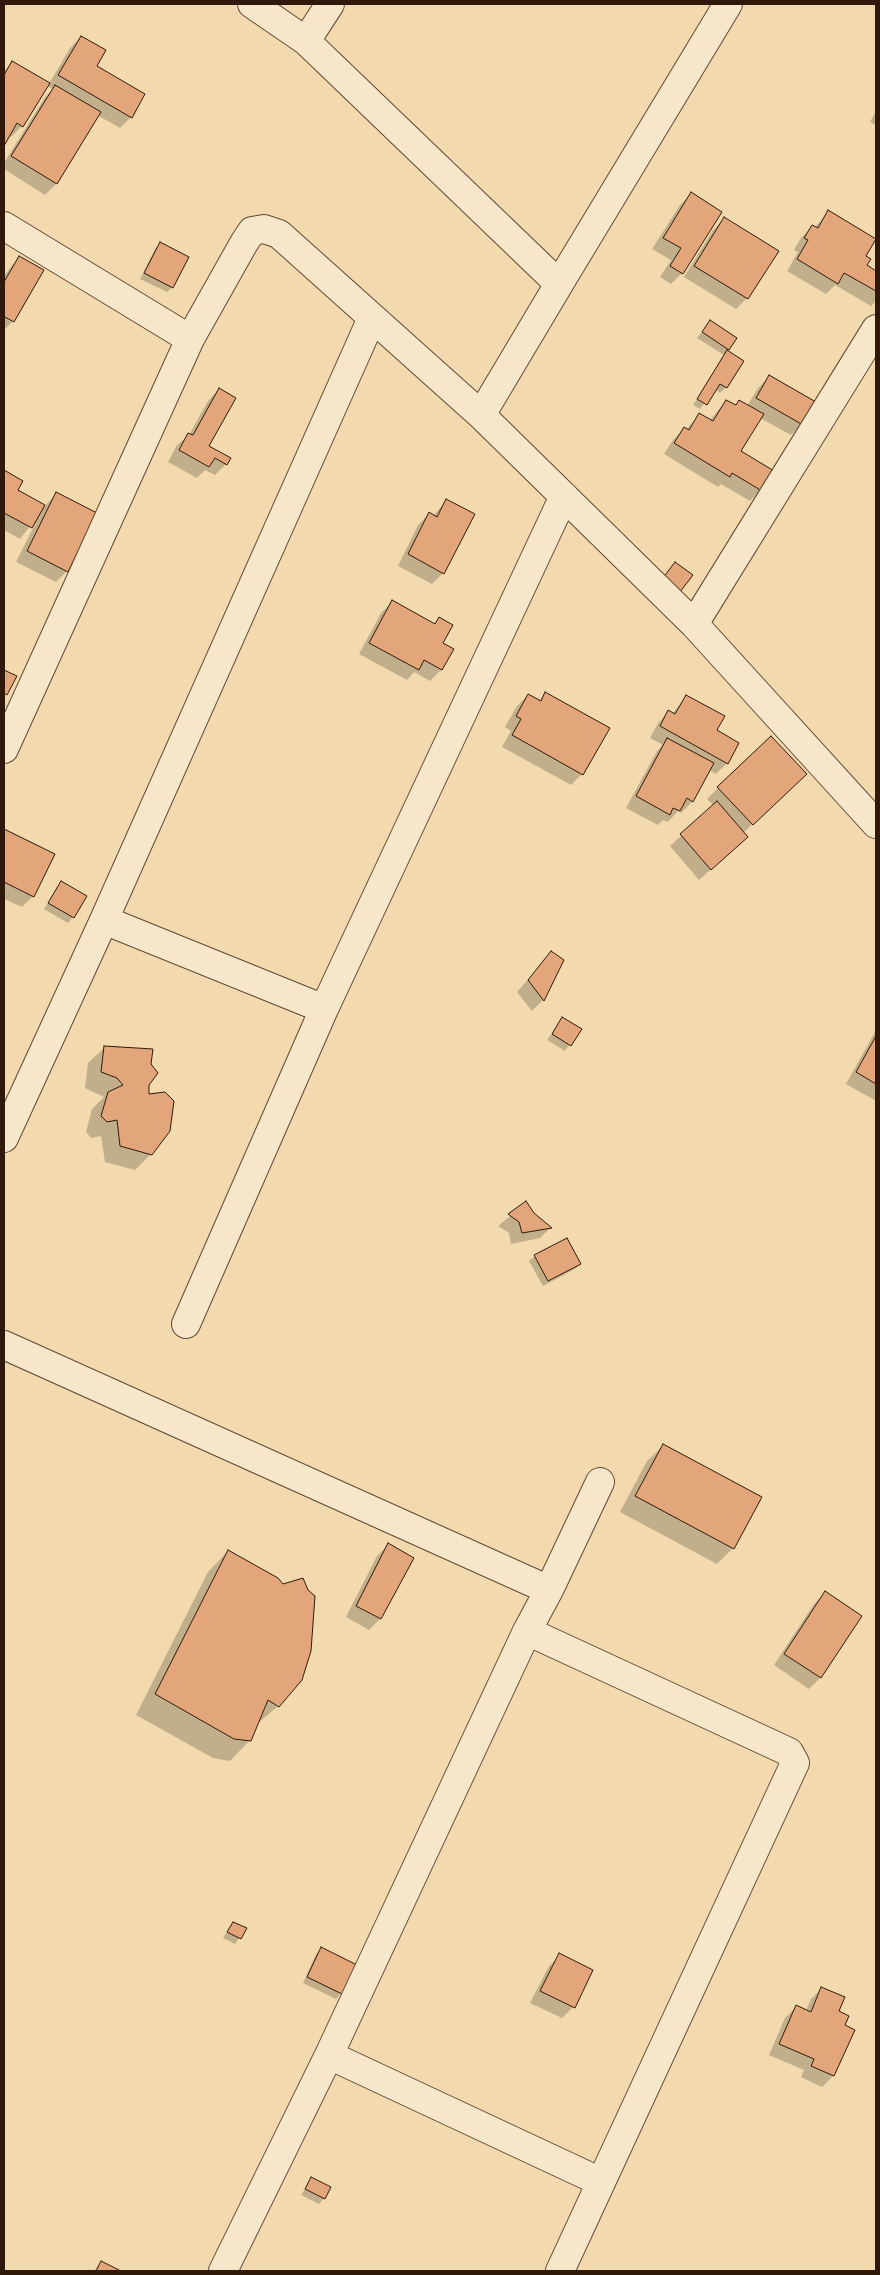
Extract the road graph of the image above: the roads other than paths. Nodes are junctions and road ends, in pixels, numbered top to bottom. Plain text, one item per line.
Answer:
1 (252, 4) edge
2 (330, 4) edge
3 (728, 4) edge
4 (306, 41) junction
5 (4, 226) edge
6 (559, 284) junction
7 (372, 318) junction
8 (876, 329) edge
9 (190, 339) junction
10 (481, 415) junction
11 (564, 496) junction
12 (694, 624) junction
13 (4, 749) edge
14 (876, 824) edge
15 (104, 920) junction
16 (324, 1009) junction
17 (4, 1138) edge
18 (186, 1324) dead end
19 (4, 1345) edge
20 (600, 1482) dead end
21 (550, 1590) junction
22 (527, 1631) junction
23 (329, 2055) junction
24 (601, 2182) junction
25 (223, 2271) edge
26 (560, 2271) edge

1 - 4 street
2 - 4 street
3 - 6 street
4 - 6 street
5 - 9 street
6 - 10 street
7 - 9 street
7 - 10 street
7 - 15 street
8 - 12 street
9 - 13 street
10 - 11 street
11 - 12 street
11 - 16 street
12 - 14 street
15 - 16 street
15 - 17 street
16 - 18 street
19 - 21 street
20 - 21 street
21 - 22 street
22 - 23 street
22 - 24 street
23 - 24 street
23 - 25 street
24 - 26 street

